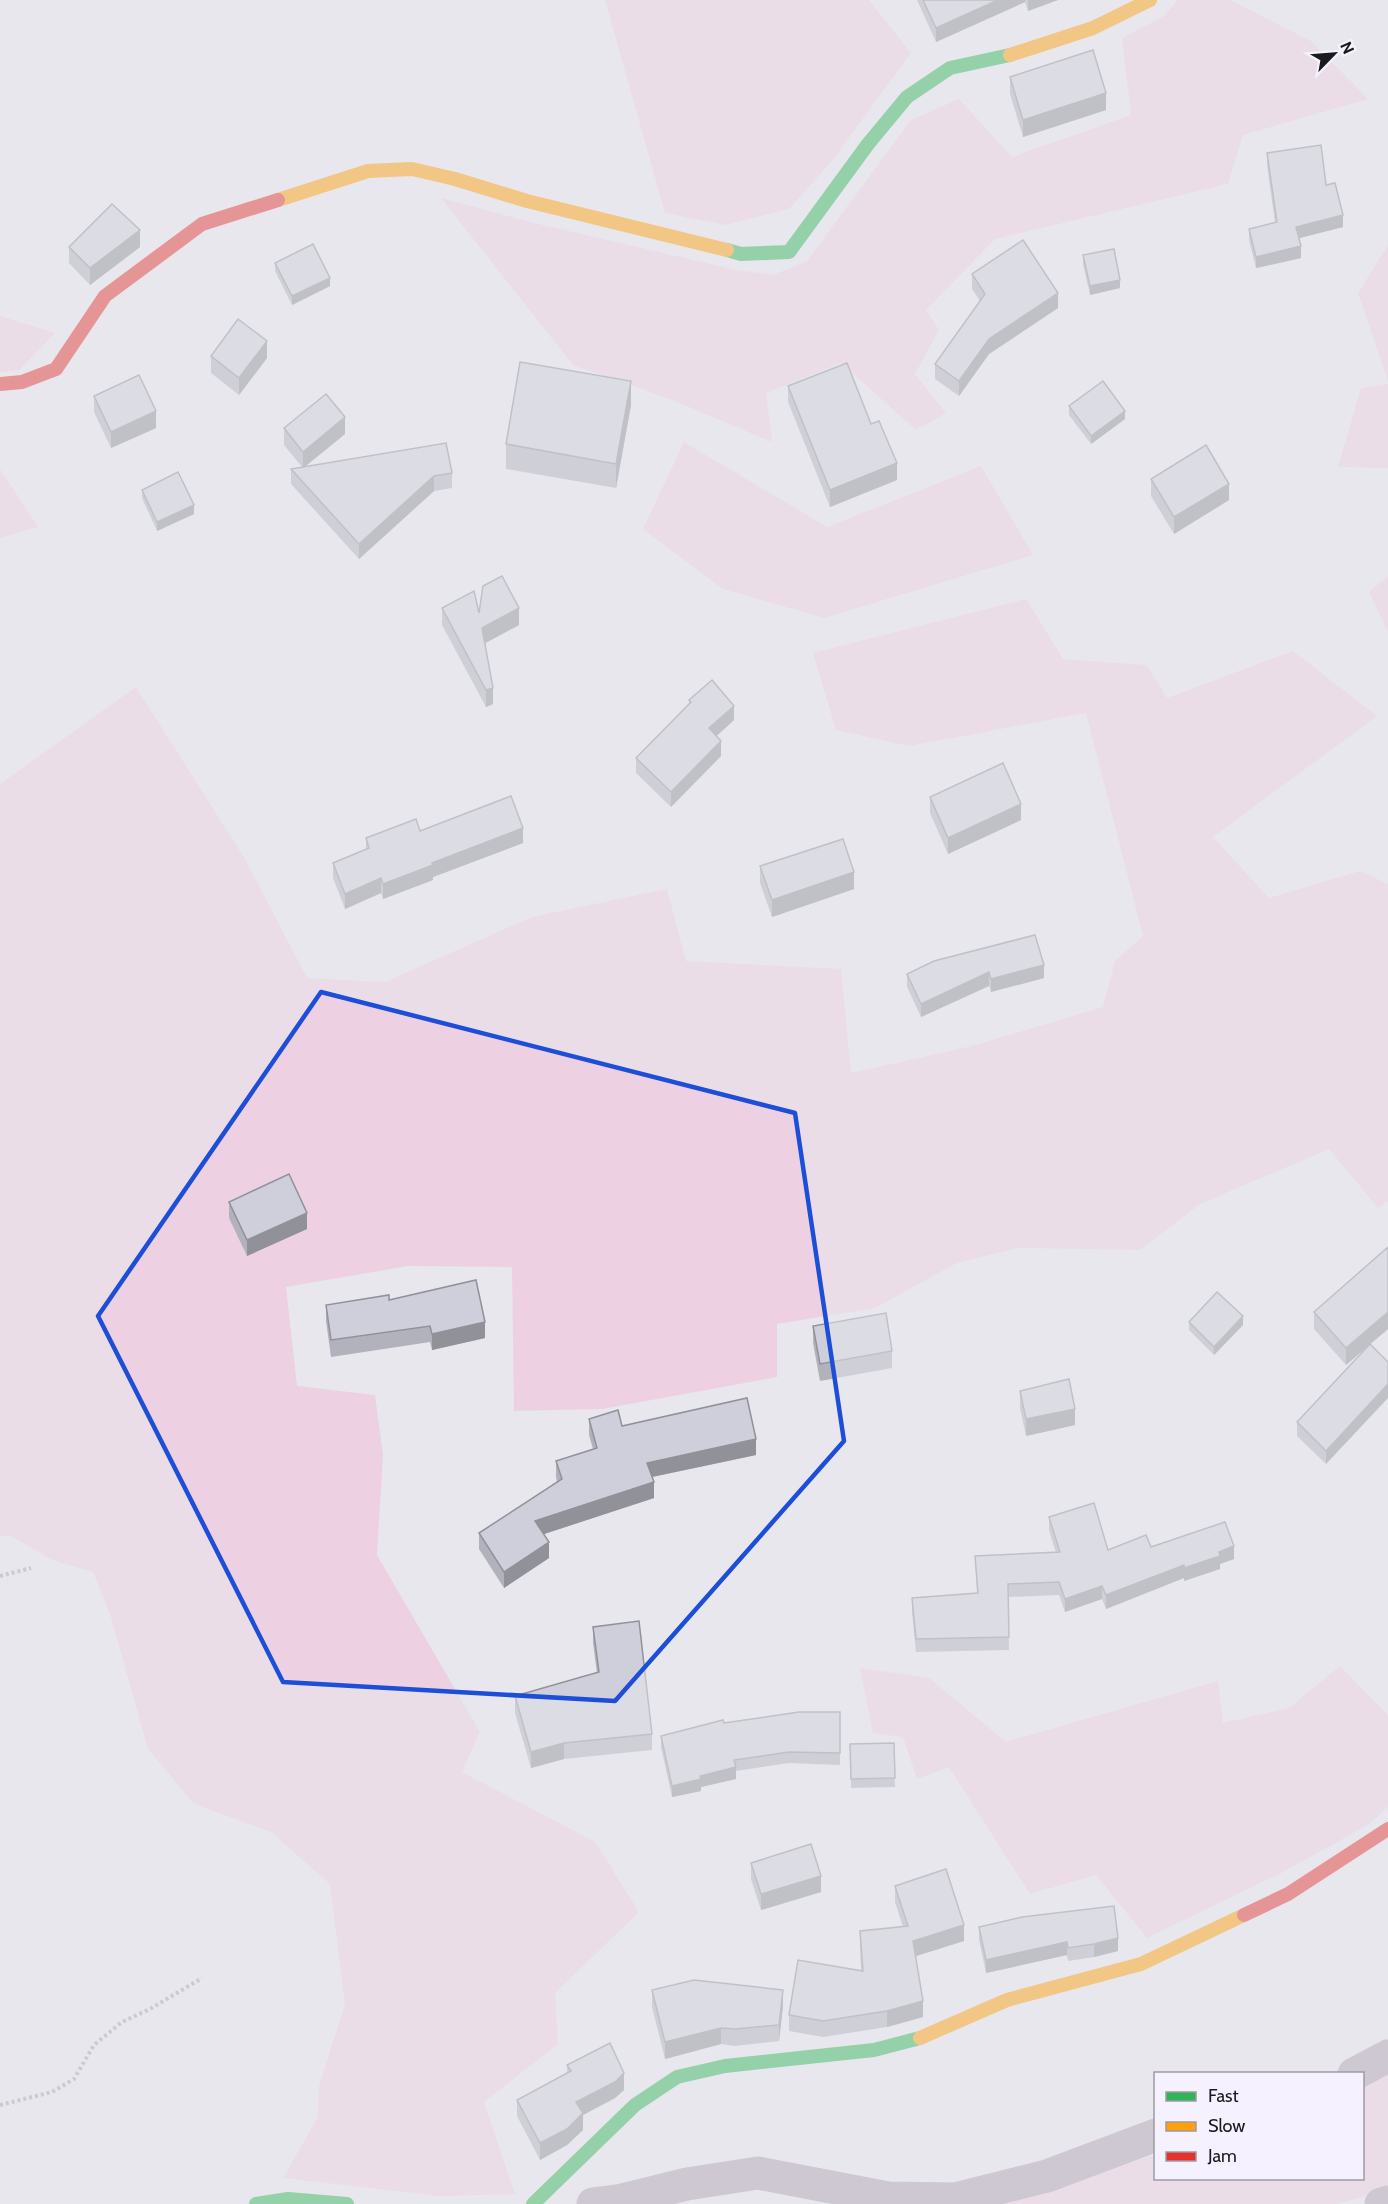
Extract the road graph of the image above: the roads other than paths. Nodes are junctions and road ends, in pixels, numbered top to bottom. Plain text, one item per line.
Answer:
1 (1150, 0) edge
2 (0, 384) edge
3 (1388, 1829) edge
4 (1388, 2056) edge
5 (1356, 2072) edge
6 (1154, 2136) edge
7 (1388, 2202) edge
8 (256, 2204) edge
9 (347, 2204) edge
10 (533, 2204) edge
11 (593, 2204) edge
12 (1382, 2204) edge

1 - 2 street
3 - 10 street
4 - 5 street
6 - 11 street
7 - 12 street
8 - 9 street

